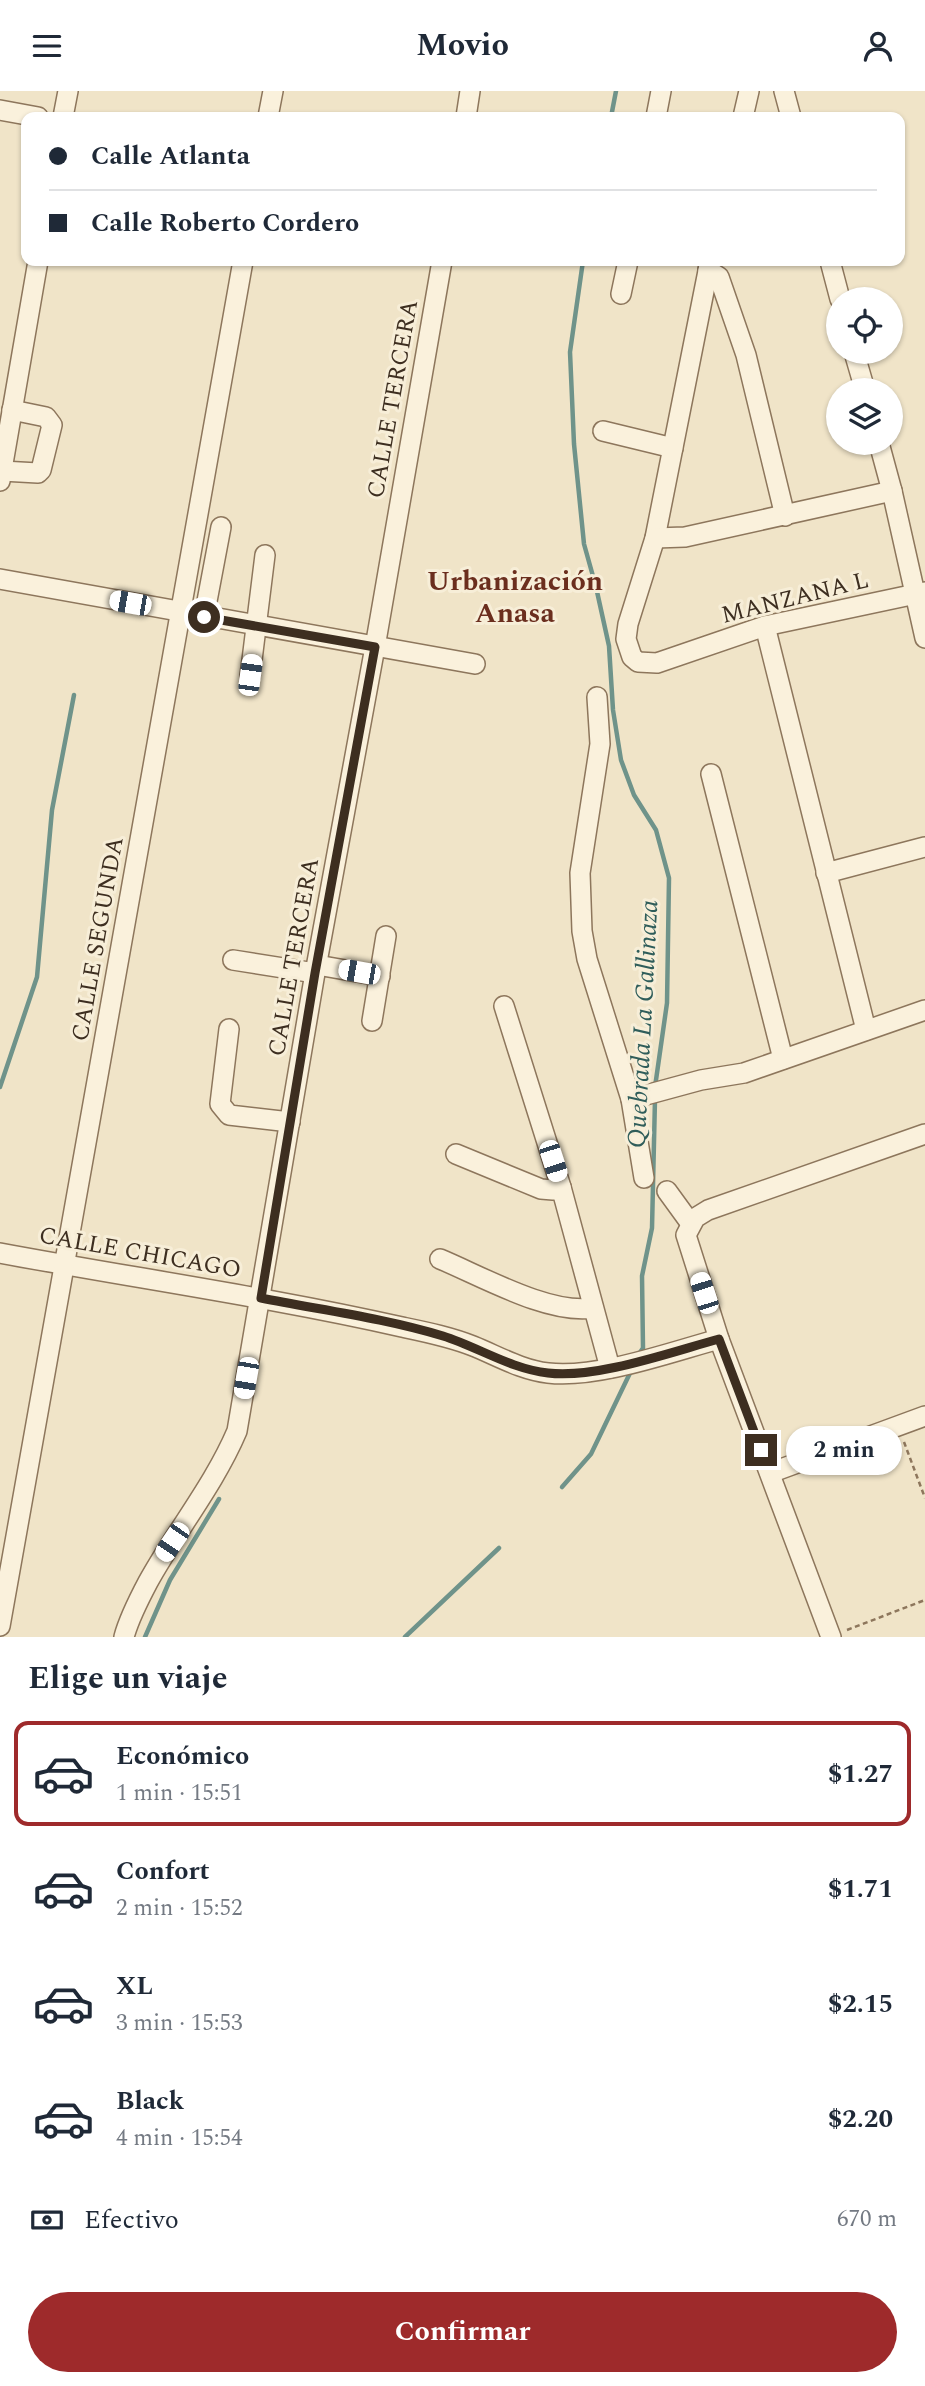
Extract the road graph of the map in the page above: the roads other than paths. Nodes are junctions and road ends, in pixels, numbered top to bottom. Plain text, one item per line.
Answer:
1 (68, 91) edge
2 (273, 91) edge
3 (470, 91) edge
4 (661, 91) edge
5 (749, 91) edge
6 (783, 91) edge
7 (0, 110) edge
8 (64, 112) edge
9 (269, 112) edge
10 (467, 112) edge
11 (657, 112) edge
12 (744, 112) edge
13 (789, 112) edge
14 (21, 114) edge
15 (37, 266) edge
16 (242, 266) edge
17 (441, 266) edge
18 (627, 266) edge
19 (709, 266) edge
20 (710, 266) edge
21 (831, 266) edge
22 (837, 287) edge
23 (621, 294) dead end
24 (12, 410) junction
25 (603, 431) dead end
26 (673, 448) junction
27 (882, 455) edge
28 (1, 476) edge
29 (892, 491) junction
30 (785, 516) junction
31 (221, 527) dead end
32 (655, 538) junction
33 (265, 555) dead end
34 (0, 579) edge
35 (920, 594) edge
36 (181, 613) junction
37 (204, 617) junction
38 (257, 626) junction
39 (765, 626) junction
40 (925, 638) edge
41 (375, 647) junction
42 (475, 664) dead end
43 (250, 675) dead end
44 (597, 697) dead end
45 (711, 774) dead end
46 (925, 847) edge
47 (826, 873) junction
48 (386, 936) dead end
49 (233, 960) dead end
50 (316, 969) junction
51 (380, 976) junction
52 (504, 1006) dead end
53 (925, 1010) edge
54 (372, 1021) dead end
55 (229, 1029) dead end
56 (866, 1030) junction
57 (783, 1059) junction
58 (637, 1097) junction
59 (290, 1122) junction
60 (925, 1134) edge
61 (456, 1154) dead end
62 (644, 1178) dead end
63 (561, 1187) junction
64 (667, 1191) dead end
65 (691, 1224) junction
66 (0, 1253) edge
67 (440, 1259) dead end
68 (64, 1265) junction
69 (261, 1298) junction
70 (593, 1308) junction
71 (719, 1339) junction
72 (614, 1367) junction
73 (925, 1416) edge
74 (770, 1473) junction
75 (0, 1626) edge
76 (831, 1636) edge
77 (124, 1637) edge

1 - 8 street
2 - 9 street
3 - 10 street
4 - 11 street
5 - 12 street
6 - 13 street
7 - 14 street
15 - 24 street
16 - 36 street, CALLE SEGUNDA
17 - 41 street, CALLE TERCERA
18 - 23 street
19 - 26 street
20 - 30 street
21 - 22 street
24 - 28 street
24 - 28 street
25 - 26 street
26 - 32 street
27 - 29 street
29 - 30 street
29 - 35 street
30 - 32 street
31 - 37 street
32 - 39 street, MANZANA L
33 - 38 street
34 - 36 street
35 - 39 street, MANZANA L
35 - 40 street
36 - 37 street
36 - 68 street, CALLE SEGUNDA
37 - 38 street
38 - 41 street
38 - 43 street
39 - 47 street
41 - 42 street
41 - 50 street, CALLE TERCERA
44 - 58 street
45 - 57 street
46 - 47 street
47 - 56 street
48 - 51 street
49 - 50 street
50 - 51 street
50 - 59 street, CALLE TERCERA
51 - 54 street
52 - 63 street
53 - 56 street
55 - 59 street
56 - 57 street
57 - 58 street
58 - 62 street
59 - 69 street, CALLE TERCERA
60 - 65 street
61 - 63 street
63 - 70 street
64 - 65 street
65 - 71 street
66 - 68 street, CALLE CHICAGO
67 - 70 street
68 - 69 street, CALLE CHICAGO
68 - 75 street, CALLE SEGUNDA
69 - 72 street, CALLE CHICAGO
69 - 77 street, CALLE TERCERA
70 - 72 street
71 - 72 street, CALLE CHICAGO
71 - 74 street
73 - 74 street
74 - 76 street

